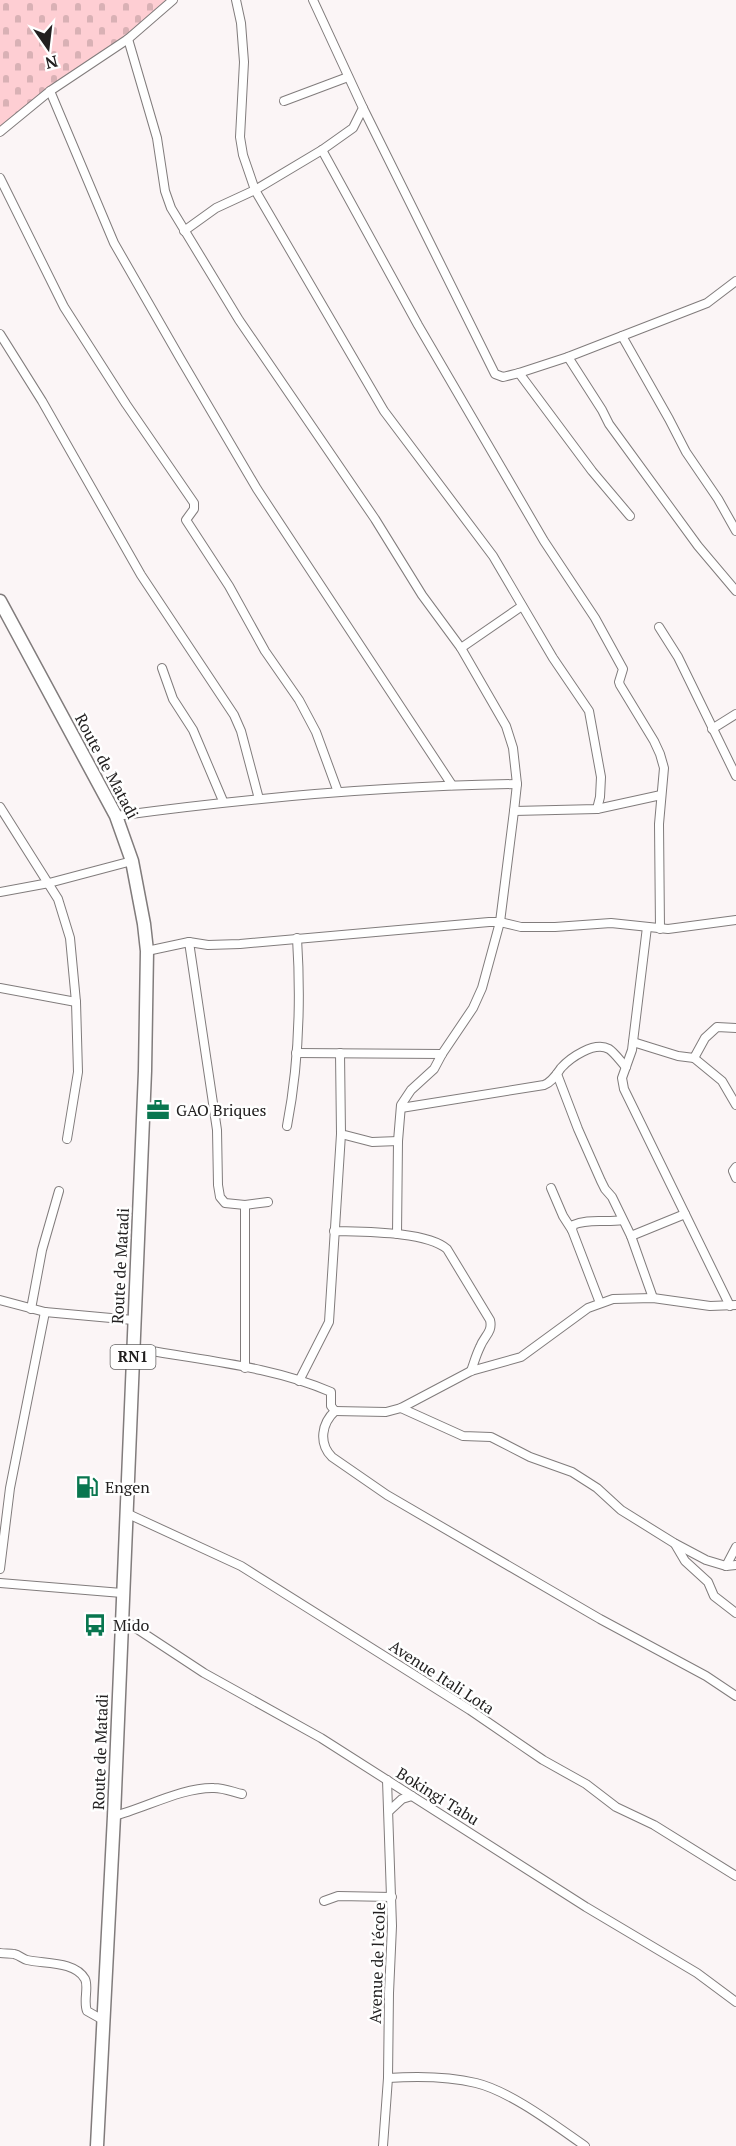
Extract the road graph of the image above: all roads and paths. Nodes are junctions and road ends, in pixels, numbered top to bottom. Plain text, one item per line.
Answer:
1 (172, 0) edge
2 (236, 0) edge
3 (313, 0) edge
4 (128, 39) junction
5 (348, 76) junction
6 (50, 91) junction
7 (284, 101) dead end
8 (363, 108) junction
9 (0, 132) edge
10 (322, 150) junction
11 (0, 178) edge
12 (255, 190) junction
13 (184, 231) junction
14 (736, 280) edge
15 (0, 334) edge
16 (622, 336) junction
17 (568, 357) junction
18 (519, 373) junction
19 (630, 516) dead end
20 (736, 531) edge
21 (736, 591) edge
22 (0, 601) edge
23 (522, 606) junction
24 (659, 627) dead end
25 (461, 648) junction
26 (162, 668) dead end
27 (736, 714) edge
28 (712, 729) junction
29 (736, 776) edge
30 (517, 784) junction
31 (452, 785) junction
32 (338, 792) junction
33 (661, 795) junction
34 (259, 799) junction
35 (224, 801) junction
36 (0, 807) edge
37 (597, 808) junction
38 (514, 811) junction
39 (116, 816) junction
40 (132, 861) junction
41 (49, 883) junction
42 (0, 892) edge
43 (736, 920) edge
44 (500, 922) junction
45 (647, 927) junction
46 (660, 929) junction
47 (297, 938) junction
48 (189, 942) junction
49 (147, 951) junction
50 (0, 988) edge
51 (76, 1002) junction
52 (736, 1028) edge
53 (633, 1041) junction
54 (296, 1053) junction
55 (340, 1053) junction
56 (442, 1054) junction
57 (694, 1058) junction
58 (626, 1067) junction
59 (557, 1074) junction
60 (736, 1104) edge
61 (401, 1108) junction
62 (287, 1126) dead end
63 (341, 1134) junction
64 (67, 1139) dead end
65 (398, 1141) junction
66 (736, 1167) edge
67 (736, 1178) edge
68 (552, 1188) dead end
69 (59, 1191) dead end
70 (268, 1202) dead end
71 (245, 1205) junction
72 (685, 1214) junction
73 (622, 1220) junction
74 (572, 1230) junction
75 (334, 1231) junction
76 (397, 1234) junction
77 (632, 1236) junction
78 (653, 1298) junction
79 (0, 1299) edge
80 (600, 1303) junction
81 (733, 1305) edge
82 (31, 1309) junction
83 (45, 1312) junction
84 (133, 1320) junction
85 (133, 1354) junction
86 (245, 1368) junction
87 (471, 1371) junction
88 (298, 1381) junction
89 (401, 1408) junction
90 (335, 1411) junction
91 (126, 1513) junction
92 (674, 1543) junction
93 (736, 1547) edge
94 (736, 1565) edge
95 (726, 1566) junction
96 (0, 1569) edge
97 (0, 1583) edge
98 (122, 1593) junction
99 (736, 1613) edge
100 (122, 1618) junction
101 (736, 1696) edge
102 (387, 1780) junction
103 (242, 1794) dead end
104 (412, 1796) junction
105 (389, 1811) junction
106 (114, 1816) junction
107 (736, 1876) edge
108 (392, 1897) junction
109 (324, 1901) dead end
110 (0, 1953) edge
111 (736, 2002) edge
112 (103, 2020) junction
113 (388, 2078) junction
114 (97, 2146) edge
115 (383, 2146) edge
116 (585, 2146) edge

1 - 4 street
2 - 12 street
3 - 5 street
4 - 6 street
4 - 13 street
5 - 7 street
5 - 8 street
6 - 9 street
6 - 31 street
8 - 10 street
8 - 18 street
10 - 12 street
10 - 33 street
11 - 32 street
12 - 13 street
12 - 23 street
13 - 25 street
14 - 16 street
15 - 34 street
16 - 17 street
16 - 20 street
17 - 18 street
17 - 21 street
18 - 19 street
22 - 39 highway, Route de Matadi / RN1
23 - 25 street
23 - 37 street
24 - 28 street
25 - 30 street
26 - 35 street
27 - 28 street
28 - 29 street
30 - 31 street
30 - 38 street
31 - 32 street
32 - 34 street
33 - 37 street
33 - 46 street
34 - 35 street
35 - 39 street
36 - 41 street
37 - 38 street
38 - 44 street
39 - 40 highway, Route de Matadi / RN1
40 - 41 street
40 - 49 highway, Route de Matadi / RN1
41 - 42 street
41 - 51 street
43 - 46 street
44 - 45 street
44 - 47 street
44 - 56 street
45 - 46 street
45 - 53 street
47 - 48 street
47 - 54 street
48 - 49 street
48 - 71 street
49 - 84 highway, Route de Matadi / RN1
50 - 51 street
51 - 64 street
52 - 57 street
53 - 57 street
53 - 58 street
54 - 55 street
54 - 62 street
55 - 56 street
55 - 63 street
56 - 61 street
57 - 60 street
58 - 59 street
58 - 72 street
59 - 61 street
59 - 73 street
61 - 65 street
63 - 65 street
63 - 75 street
65 - 76 street
66 - 67 street
68 - 74 street
69 - 82 street
70 - 71 street
71 - 86 street
72 - 77 street
72 - 81 street
73 - 74 street
73 - 77 street
74 - 80 street
75 - 76 street
75 - 88 street
76 - 87 street
77 - 78 street
78 - 80 street
78 - 81 street
79 - 82 street
80 - 87 street
82 - 83 street
83 - 84 street
83 - 96 street
84 - 85 highway, Route de Matadi / RN1
85 - 86 street
85 - 91 highway, Route de Matadi / RN1
86 - 88 street
87 - 89 street
88 - 90 street
89 - 90 street
89 - 92 street
90 - 101 street
91 - 98 highway, Route de Matadi / RN1
91 - 107 street, Avenue Itali Lota
92 - 95 street
92 - 99 street
93 - 95 street
94 - 95 street
97 - 98 street
98 - 100 highway, Route de Matadi / RN1
100 - 102 street, Bokingi Tabu
100 - 106 highway, Route de Matadi / RN1
102 - 104 street, Bokingi Tabu
102 - 105 street, Avenue de l'école
103 - 106 street
104 - 105 street
104 - 111 street, Bokingi Tabu
105 - 108 street, Avenue de l'école
106 - 112 highway, Route de Matadi / RN1
108 - 109 street
108 - 113 street, Avenue de l'école
110 - 112 street
112 - 114 highway, Route de Matadi / RN1
113 - 115 street, Avenue de l'école
113 - 116 street

